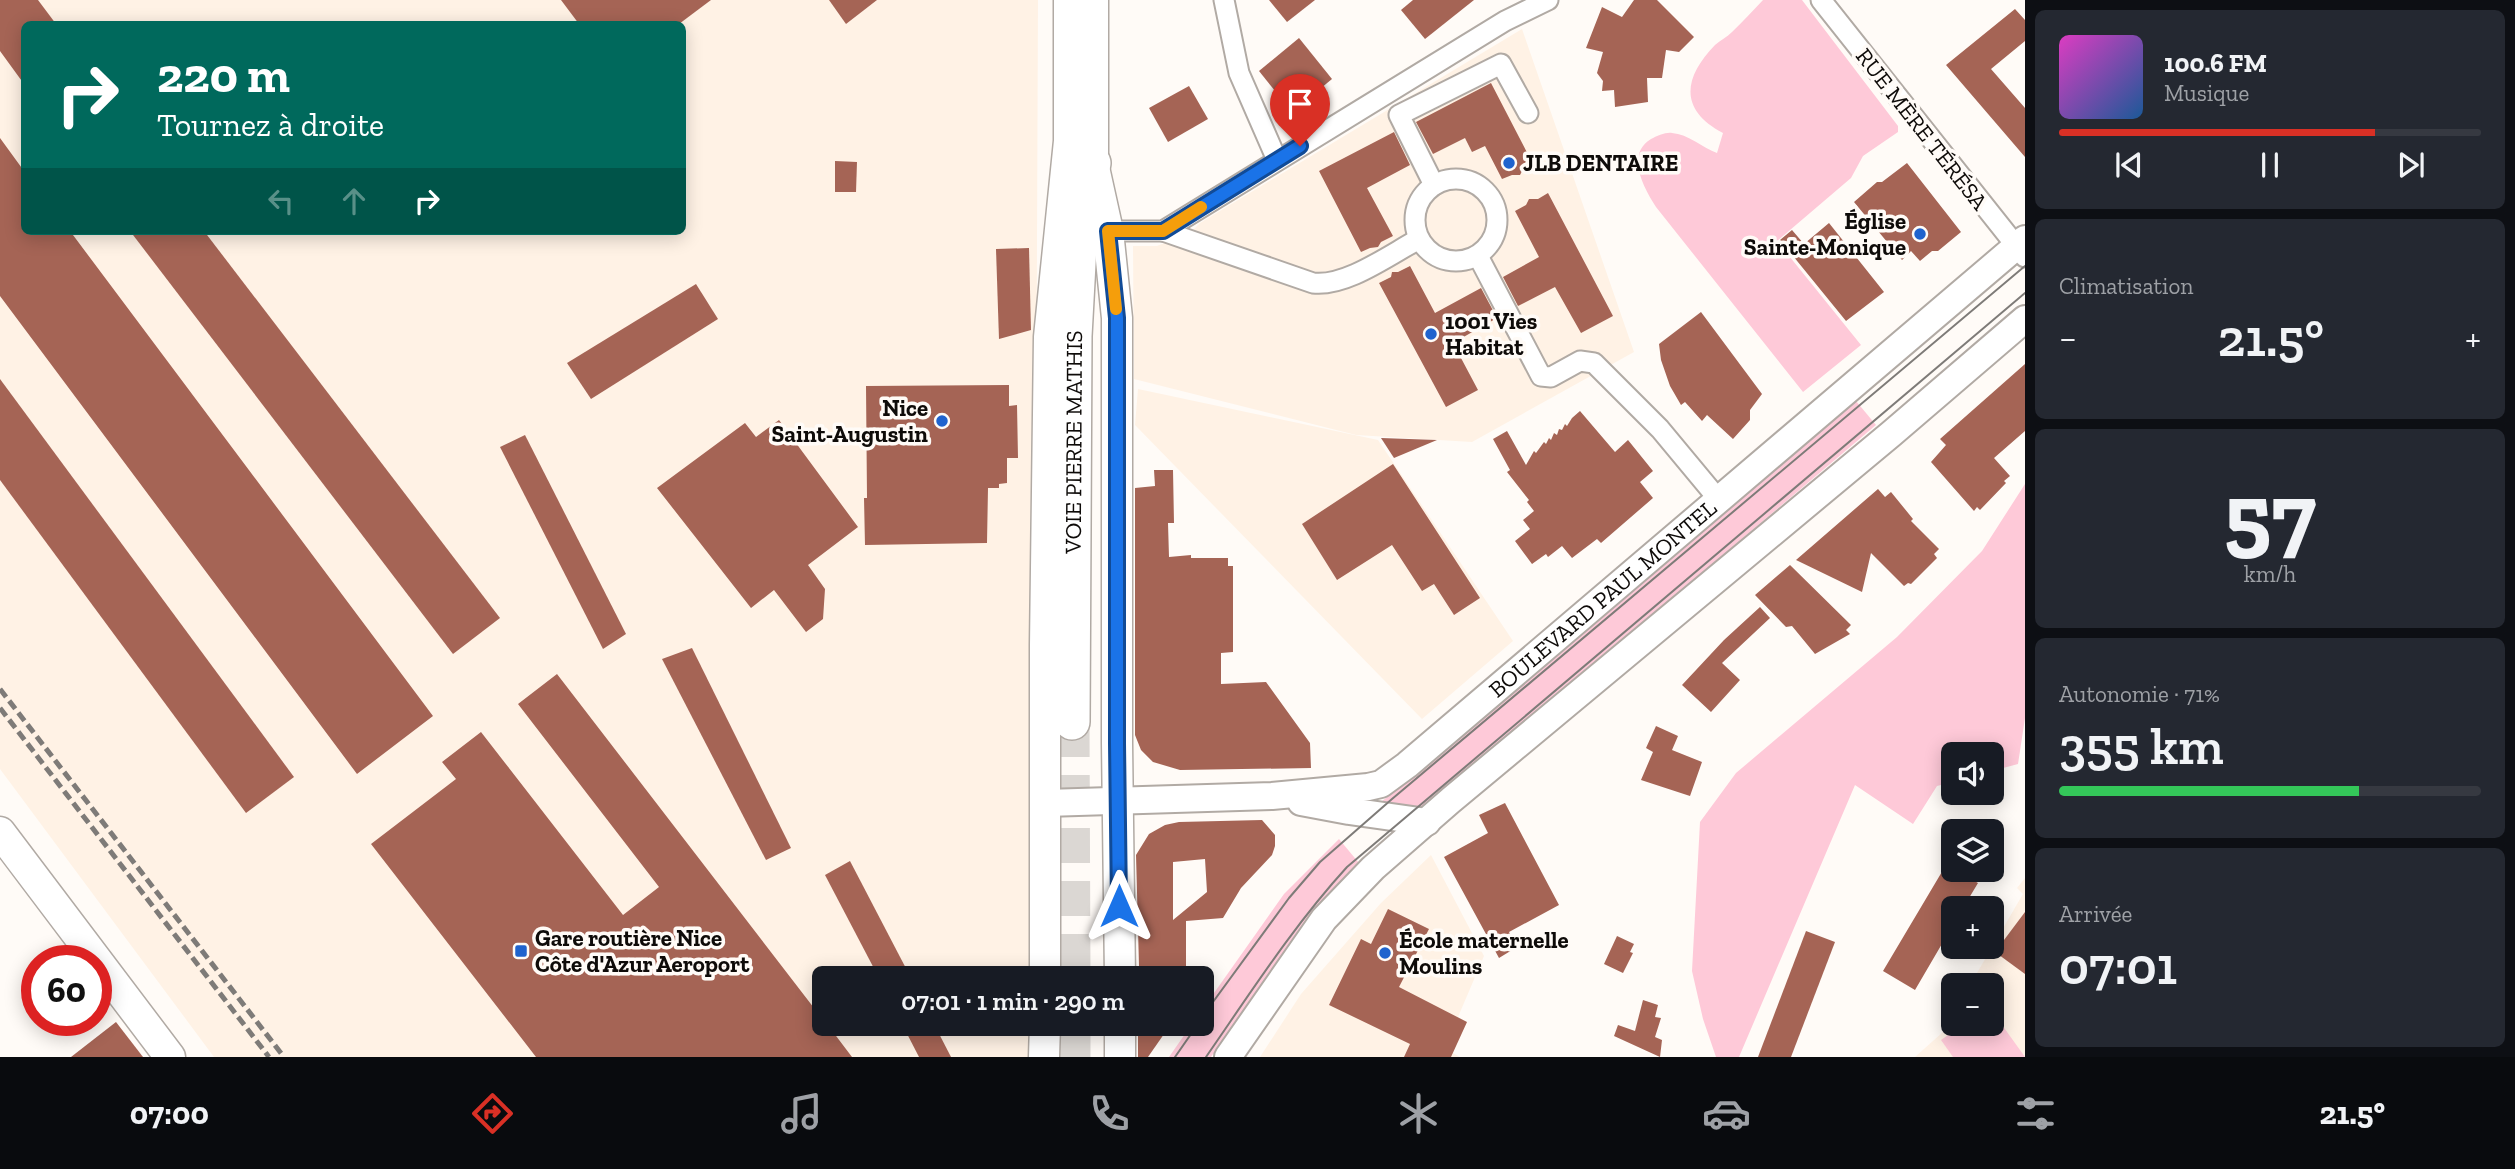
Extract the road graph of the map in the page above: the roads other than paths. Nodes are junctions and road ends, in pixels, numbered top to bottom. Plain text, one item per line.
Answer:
1 (1069, 0) edge
2 (1093, 0) edge
3 (1224, 0) edge
4 (1548, 0) edge
5 (1821, 0) edge
6 (1528, 113) dead end
7 (1277, 160) junction
8 (1093, 163) junction
9 (1434, 185) junction
10 (1108, 231) junction
11 (1163, 231) junction
12 (1419, 239) junction
13 (2022, 248) edge
14 (1478, 256) junction
15 (2025, 319) edge
16 (1719, 500) junction
17 (1072, 722) tunnel mouth
18 (1272, 796) junction
19 (1119, 801) junction
20 (1046, 803) junction
21 (1427, 822) junction
22 (0, 832) edge
23 (1045, 966) edge
24 (1120, 966) edge
25 (1045, 1036) edge
26 (1120, 1036) edge
27 (170, 1057) edge
28 (1044, 1057) edge
29 (1120, 1057) edge
30 (1228, 1057) edge

1 - 20 main road
2 - 8 main road
3 - 7 street
4 - 7 street
5 - 13 street, RUE MÈRE TÉRÉSA
6 - 9 street
7 - 11 street
8 - 10 main road
8 - 17 highway, VOIE PIERRE MATHIS
9 - 12 street
9 - 14 street
10 - 11 street
10 - 19 main road
11 - 12 street
12 - 14 street
13 - 16 main road, BOULEVARD PAUL MONTEL
14 - 16 street
15 - 21 main road
16 - 18 main road, BOULEVARD PAUL MONTEL
18 - 19 main road
18 - 21 main road
19 - 20 main road
19 - 24 main road
20 - 23 main road
21 - 30 main road
22 - 27 main road
25 - 28 main road
26 - 29 main road

